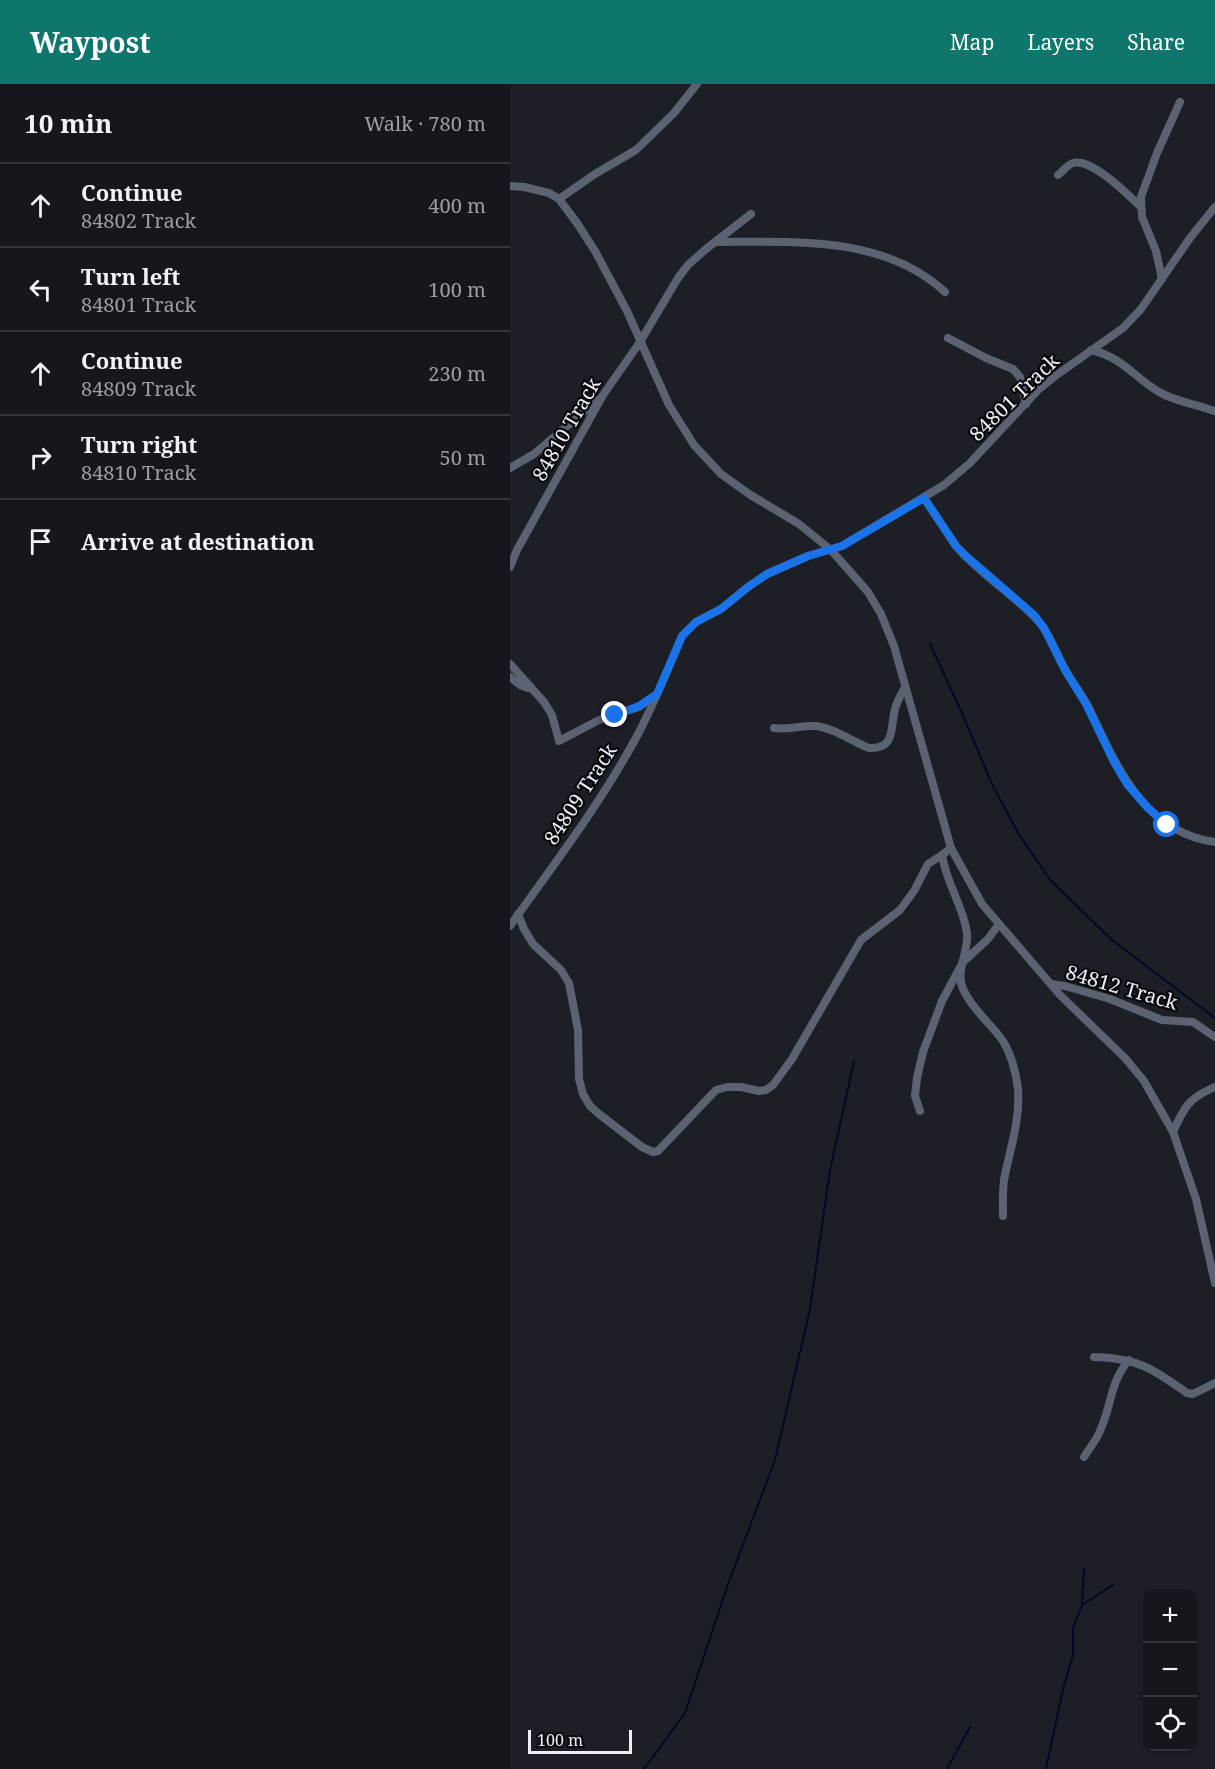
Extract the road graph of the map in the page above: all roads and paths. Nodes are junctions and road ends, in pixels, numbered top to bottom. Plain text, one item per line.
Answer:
1 (697, 84) edge
2 (1180, 102) dead end
3 (1058, 175) dead end
4 (510, 186) edge
5 (559, 199) junction
6 (1140, 206) junction
7 (1215, 207) edge
8 (751, 214) dead end
9 (715, 242) junction
10 (1162, 279) junction
11 (945, 292) dead end
12 (948, 338) dead end
13 (640, 342) junction
14 (1091, 350) junction
15 (603, 395) junction
16 (1026, 404) junction
17 (1214, 411) dead end
18 (510, 468) edge
19 (924, 498) junction
20 (831, 550) junction
21 (514, 552) edge
22 (510, 567) edge
23 (510, 664) edge
24 (510, 677) edge
25 (905, 687) junction
26 (532, 690) junction
27 (657, 694) junction
28 (774, 728) dead end
29 (1215, 842) edge
30 (951, 848) junction
31 (942, 855) junction
32 (518, 914) junction
33 (999, 924) junction
34 (510, 926) edge
35 (963, 962) junction
36 (1051, 984) junction
37 (1215, 1037) edge
38 (1215, 1087) edge
39 (920, 1111) dead end
40 (1173, 1132) junction
41 (1003, 1216) dead end
42 (1215, 1282) edge
43 (1094, 1357) dead end
44 (1129, 1360) junction
45 (1215, 1383) edge
46 (1083, 1457) dead end

1 - 5 street
2 - 6 street
3 - 6 street
4 - 5 street
5 - 13 street
6 - 10 street
7 - 10 street, 84801 Track
8 - 9 street, 84810 Track
9 - 11 street
9 - 13 street, 84810 Track
10 - 14 street, 84801 Track
12 - 16 street
13 - 15 street, 84810 Track
13 - 20 street
14 - 16 street, 84801 Track
14 - 17 street
15 - 18 street
15 - 21 street, 84810 Track
16 - 19 street, 84801 Track
19 - 20 street, 84801 Track
19 - 29 street
20 - 25 street
20 - 27 street, 84809 Track
21 - 22 street, 84810 Track
23 - 26 street
24 - 26 street
25 - 28 street
25 - 30 street
26 - 27 street
27 - 32 street, 84809 Track
30 - 31 street
30 - 33 street
31 - 32 street
31 - 35 street
32 - 34 street, 84809 Track
33 - 35 street
33 - 36 street
35 - 39 street
35 - 41 street
36 - 37 street, 84812 Track
36 - 40 street
38 - 40 street
40 - 42 street
43 - 44 street
44 - 45 street
44 - 46 street

